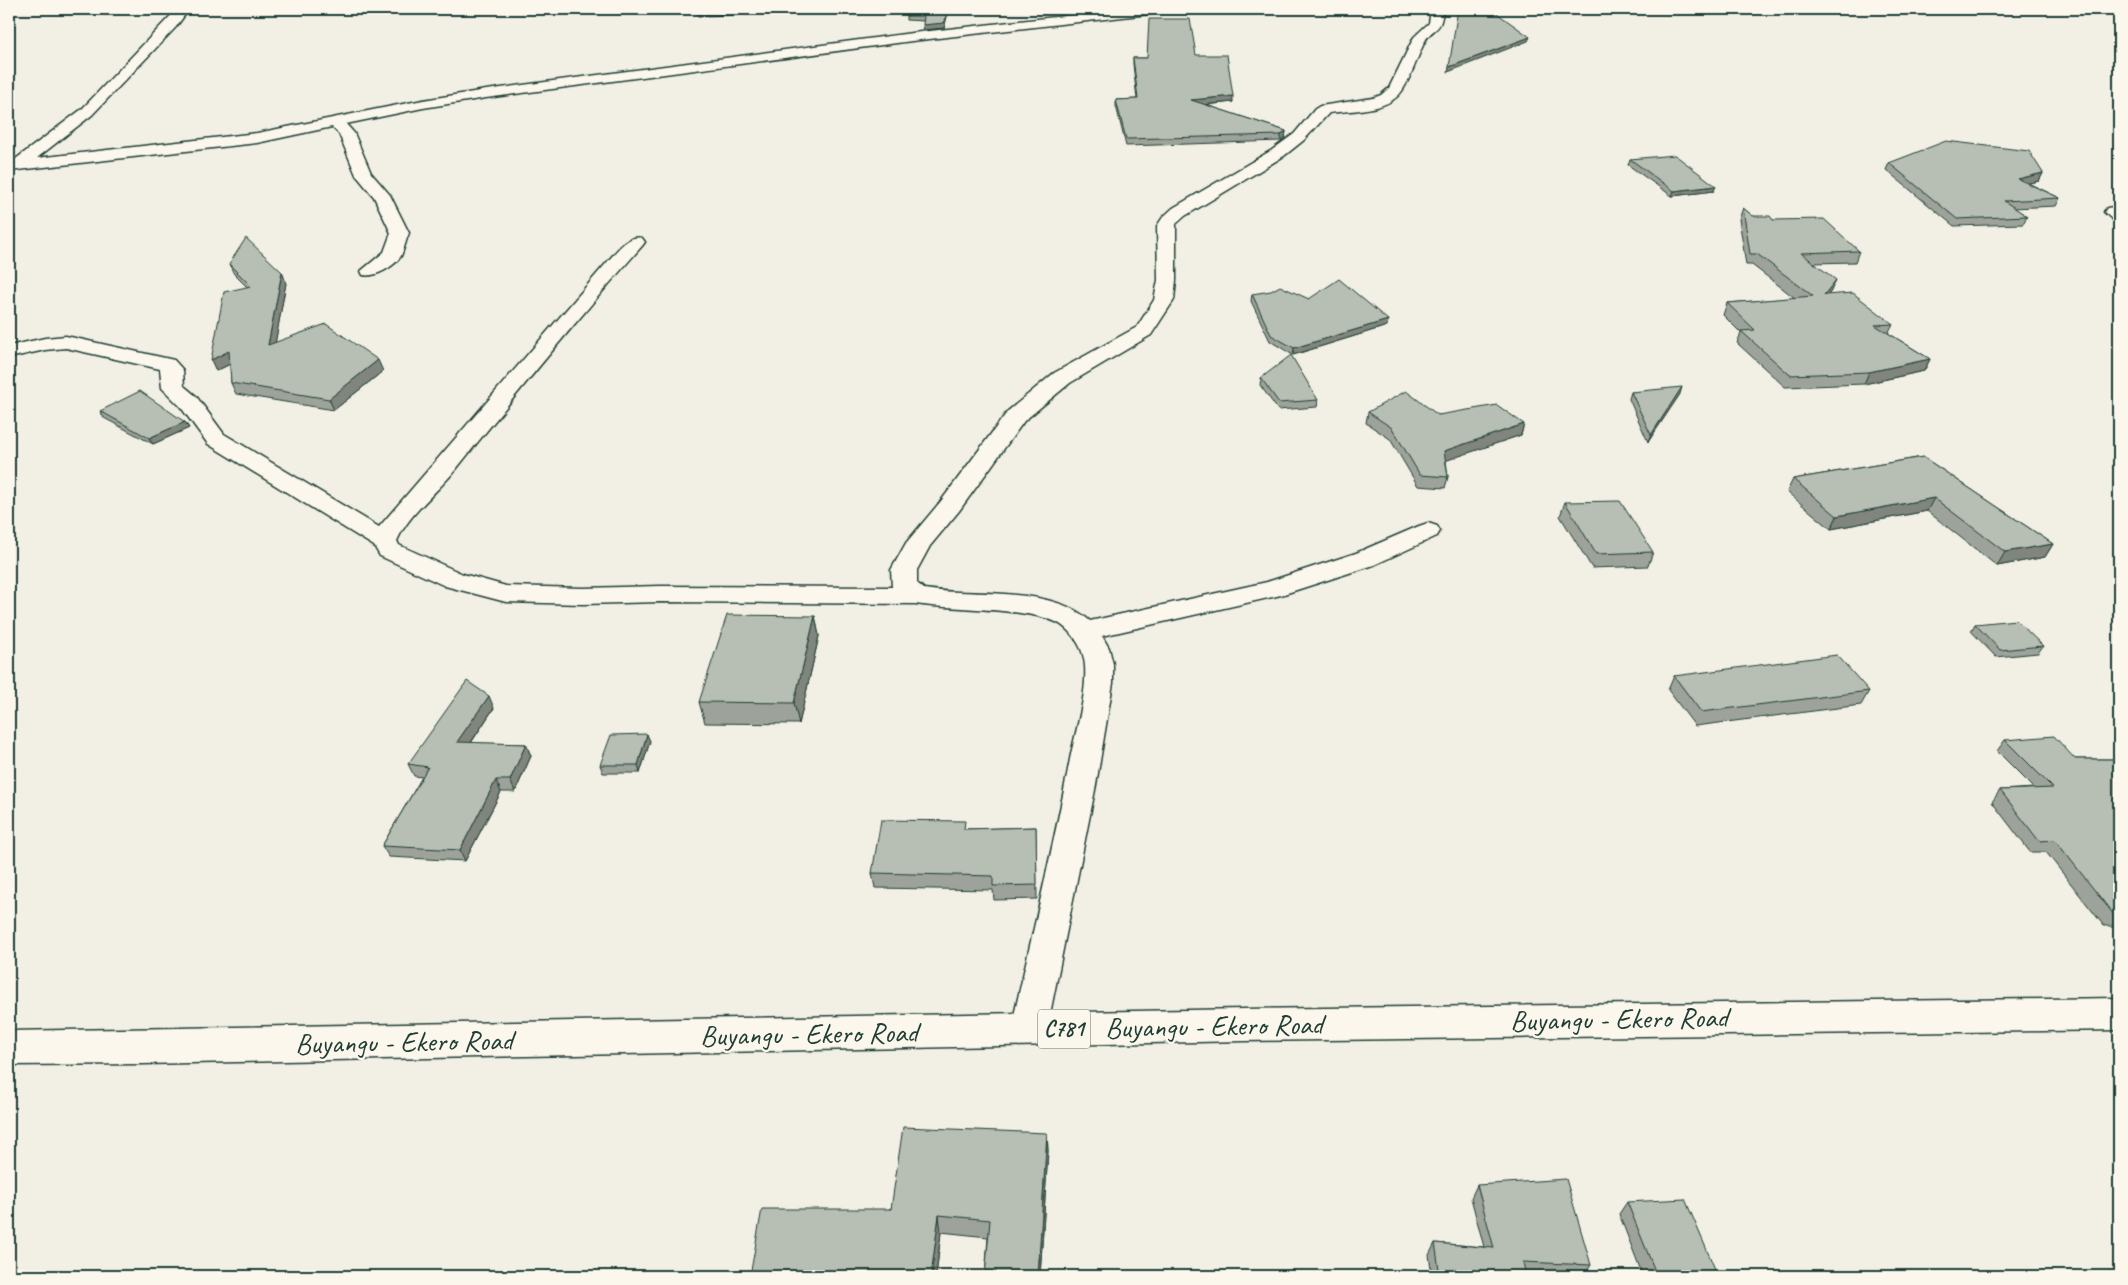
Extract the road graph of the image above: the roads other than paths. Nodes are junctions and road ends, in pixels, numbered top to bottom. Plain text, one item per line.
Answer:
1 (183, 9) edge
2 (1158, 9) edge
3 (1437, 9) edge
4 (335, 122) junction
5 (12, 167) edge
6 (636, 242) dead end
7 (370, 271) dead end
8 (9, 352) edge
9 (1428, 530) dead end
10 (384, 542) junction
11 (916, 596) junction
12 (1085, 631) junction
13 (2119, 1014) edge
14 (1029, 1029) junction
15 (9, 1048) edge

1 - 5 street
2 - 4 street
3 - 11 street
4 - 5 street
4 - 7 street
6 - 10 street
8 - 10 street
9 - 12 street
10 - 11 street
11 - 12 street
12 - 14 street
13 - 14 street, Buyangu - Ekero Road / C781
14 - 15 street, Buyangu - Ekero Road / C781

